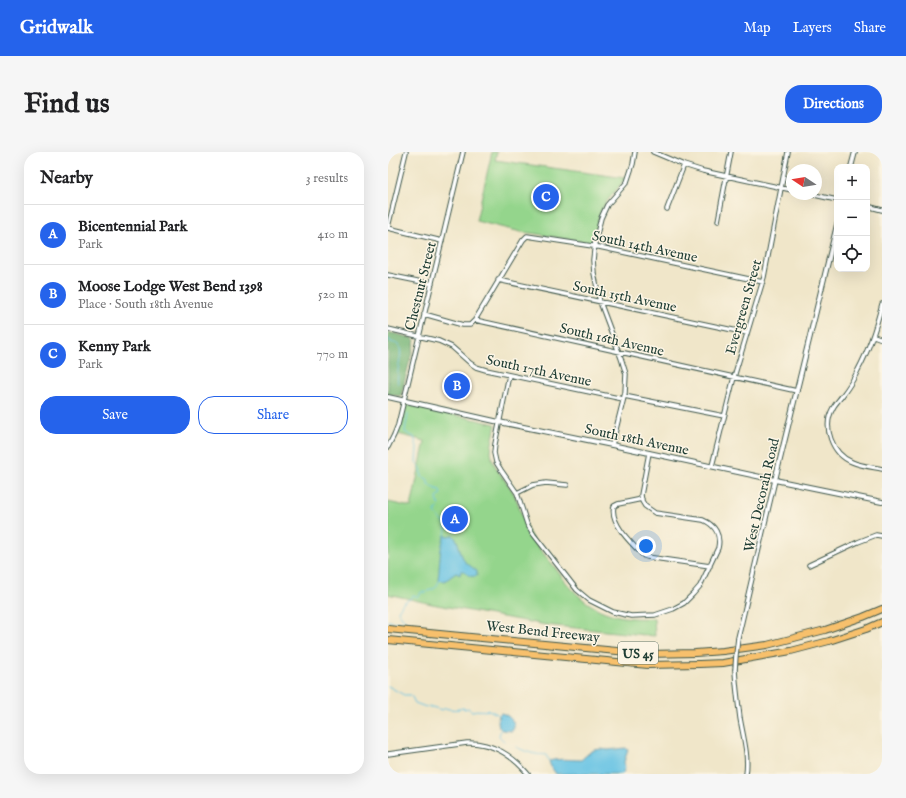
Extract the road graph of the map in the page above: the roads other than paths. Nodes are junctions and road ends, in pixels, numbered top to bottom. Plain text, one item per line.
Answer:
1 (406, 152) edge
2 (463, 152) edge
3 (636, 152) edge
4 (653, 152) edge
5 (731, 152) edge
6 (788, 152) edge
7 (855, 152) edge
8 (852, 164) edge
9 (684, 165) junction
10 (726, 176) junction
11 (781, 188) junction
12 (786, 189) edge
13 (822, 197) edge
14 (834, 199) edge
15 (870, 207) edge
16 (667, 209) dead end
17 (882, 210) edge
18 (718, 221) dead end
19 (388, 228) edge
20 (834, 236) edge
21 (442, 241) junction
22 (594, 246) junction
23 (388, 275) edge
24 (498, 280) junction
25 (763, 282) junction
26 (432, 284) junction
27 (600, 302) junction
28 (882, 304) edge
29 (424, 314) junction
30 (475, 320) junction
31 (388, 329) edge
32 (748, 333) junction
33 (418, 336) junction
34 (874, 336) junction
35 (882, 339) edge
36 (619, 352) junction
37 (509, 375) junction
38 (734, 377) junction
39 (797, 391) junction
40 (388, 397) edge
41 (623, 398) junction
42 (404, 399) junction
43 (724, 416) junction
44 (499, 422) junction
45 (612, 445) junction
46 (388, 447) edge
47 (648, 453) junction
48 (712, 466) junction
49 (882, 469) edge
50 (775, 480) junction
51 (567, 485) dead end
52 (517, 493) junction
53 (642, 499) junction
54 (882, 502) edge
55 (882, 536) edge
56 (809, 565) dead end
57 (710, 566) junction
58 (882, 609) edge
59 (882, 622) edge
60 (388, 628) edge
61 (388, 640) edge
62 (388, 754) edge
63 (528, 774) edge
64 (746, 774) edge

1 - 19 street
2 - 21 street, Chestnut Street
3 - 22 street
4 - 9 street
5 - 10 street
6 - 11 street, Evergreen Street
7 - 8 street
9 - 10 street
9 - 16 street
10 - 11 street
10 - 18 street
11 - 12 street
11 - 25 street, Evergreen Street
13 - 14 street
15 - 17 street
19 - 21 street
20 - 39 street, West Decorah Road
21 - 26 street, Chestnut Street
22 - 24 street, South 14th Avenue
22 - 25 street, South 14th Avenue
22 - 27 street
23 - 26 street
24 - 27 street, South 15th Avenue
24 - 30 street
25 - 32 street, Evergreen Street
26 - 29 street, Chestnut Street
27 - 32 street, South 15th Avenue
27 - 36 street
28 - 34 street
29 - 30 street, South 16th Avenue
29 - 33 street, Chestnut Street
30 - 36 street, South 16th Avenue
31 - 33 street, South 17th Avenue
32 - 38 street, Evergreen Street
33 - 37 street, South 17th Avenue
33 - 42 street, Chestnut Street
34 - 35 street
34 - 49 street
36 - 38 street, South 16th Avenue
36 - 41 street
37 - 41 street, South 17th Avenue
37 - 44 street
38 - 39 street, South 16th Avenue
38 - 43 street, Evergreen Street
39 - 50 street, West Decorah Road
40 - 42 street, South 18th Avenue
41 - 43 street, South 17th Avenue
41 - 45 street
42 - 44 street, South 18th Avenue
42 - 46 street, Chestnut Street
43 - 48 street, Evergreen Street
44 - 45 street, South 18th Avenue
44 - 52 street
45 - 47 street, South 18th Avenue
47 - 48 street, South 18th Avenue
47 - 53 street
48 - 50 street, South 18th Avenue
50 - 54 street, South 18th Avenue
50 - 64 street, West Decorah Road, bridge
51 - 52 street
52 - 57 street
53 - 57 street
53 - 57 street
55 - 56 street
58 - 60 highway, West Bend Freeway / US 45
59 - 61 highway, West Bend Freeway / US 45
62 - 63 street

